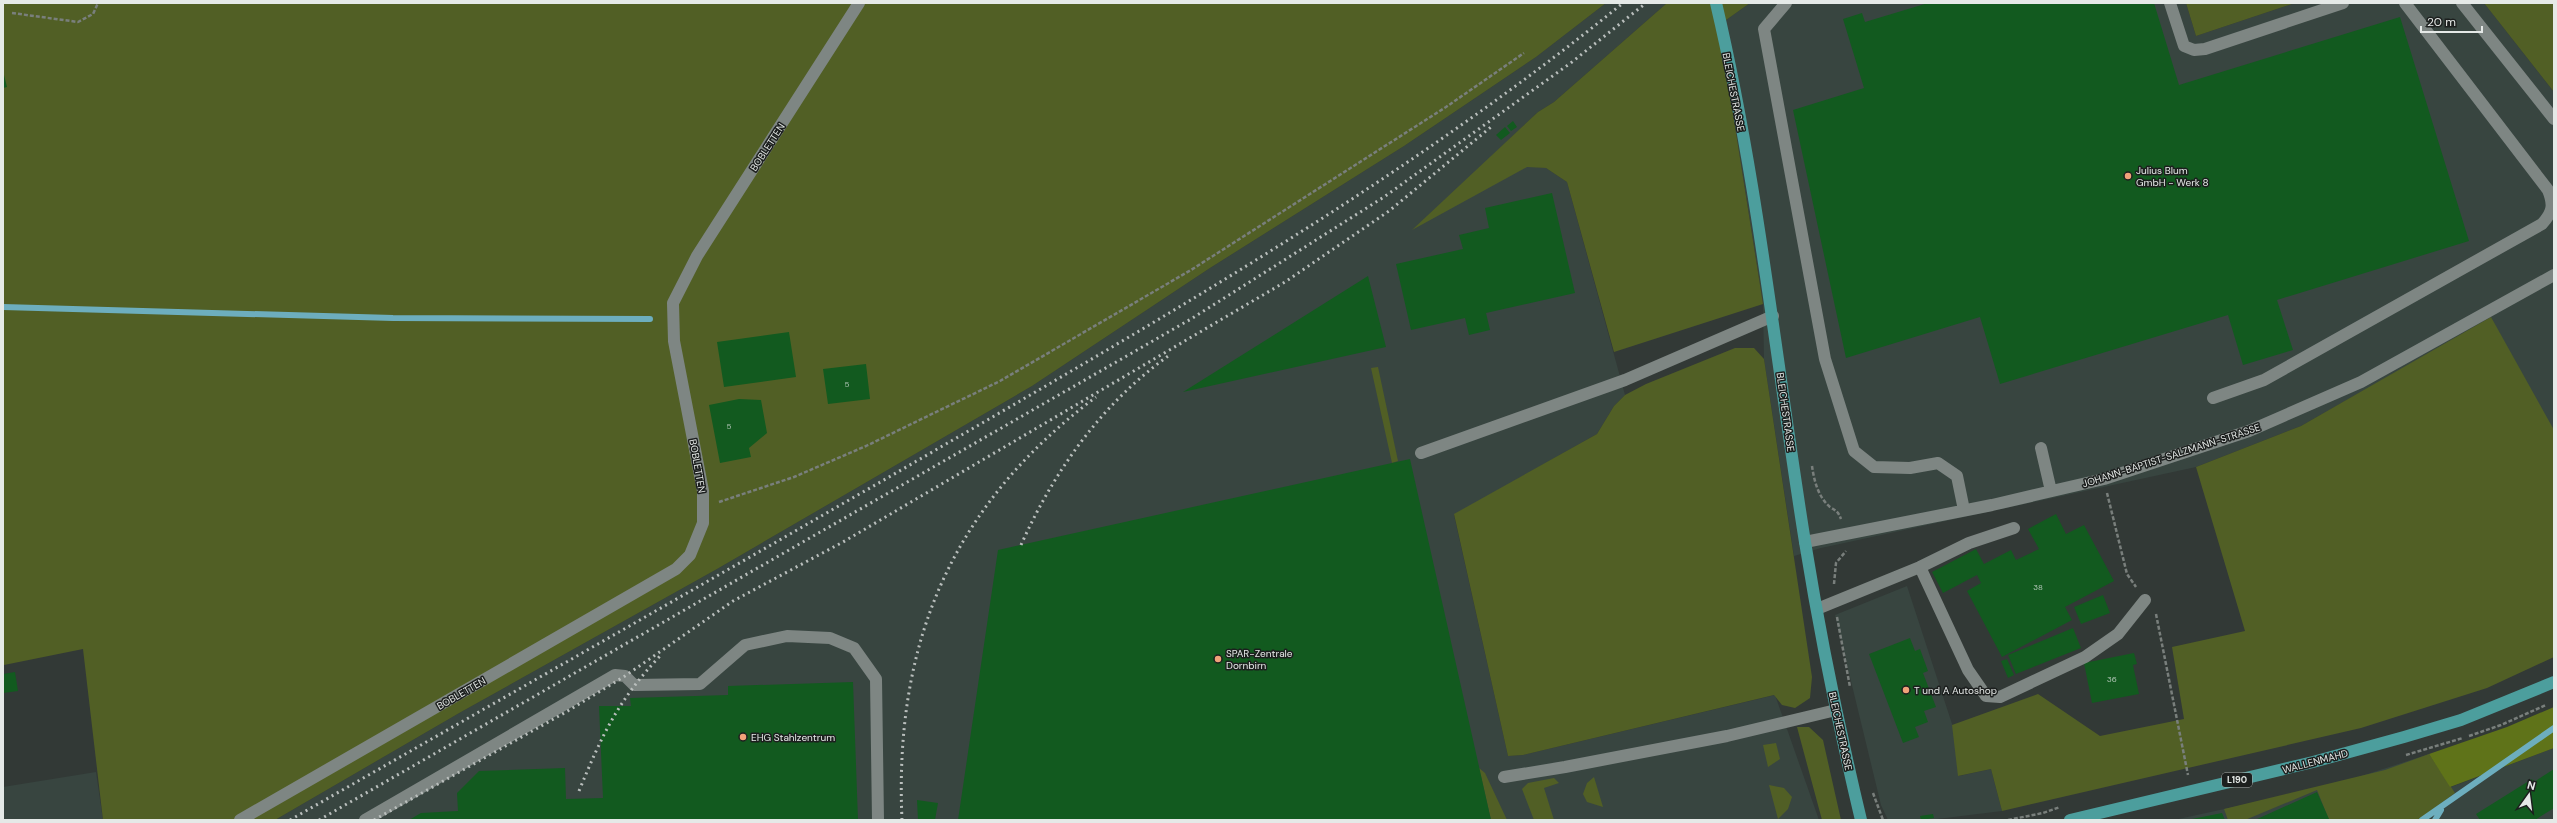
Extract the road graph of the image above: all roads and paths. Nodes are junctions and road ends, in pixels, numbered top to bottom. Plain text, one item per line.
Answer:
1 (98, 3) edge
2 (859, 3) edge
3 (1716, 3) edge
4 (1786, 3) edge
5 (2170, 3) edge
6 (2343, 3) edge
7 (2405, 3) edge
8 (2462, 3) edge
9 (12, 13) dead end
10 (1524, 53) dead end
11 (2554, 118) edge
12 (2554, 275) edge
13 (1773, 316) junction
14 (2213, 398) dead end
15 (2041, 448) dead end
16 (1421, 453) dead end
17 (2104, 479) junction
18 (2051, 491) junction
19 (703, 506) junction
20 (1964, 510) junction
21 (2014, 528) dead end
22 (1805, 542) junction
23 (1851, 548) dead end
24 (1920, 566) junction
25 (2145, 600) junction
26 (1835, 604) junction
27 (1817, 609) junction
28 (2554, 682) edge
29 (1851, 690) dead end
30 (1836, 710) junction
31 (1504, 777) dead end
32 (1872, 789) dead end
33 (2192, 792) junction
34 (2063, 806) dead end
35 (240, 820) edge
36 (365, 820) edge
37 (878, 820) edge
38 (1861, 820) edge
39 (1883, 820) edge
40 (2008, 820) edge
41 (2070, 820) edge

1 - 9 path
2 - 19 street, BOBLETTEN
3 - 13 main road, BLEICHESTRASSE
4 - 20 street
5 - 6 street
7 - 14 street
8 - 11 street
10 - 19 path
12 - 17 street, JOHANN-BAPTIST-SALZMANN-STRASSE
13 - 16 street
13 - 22 main road, BLEICHESTRASSE
15 - 18 street
17 - 18 street, JOHANN-BAPTIST-SALZMANN-STRASSE
17 - 25 path
18 - 20 street, JOHANN-BAPTIST-SALZMANN-STRASSE
19 - 35 street, BOBLETTEN
20 - 22 street, JOHANN-BAPTIST-SALZMANN-STRASSE
21 - 24 street
22 - 27 main road, BLEICHESTRASSE
23 - 26 path
24 - 25 street
24 - 26 street
25 - 33 path
26 - 27 street
26 - 29 path
27 - 30 main road, BLEICHESTRASSE
28 - 33 main road, WALLENMAHD / L190
30 - 31 street
30 - 38 main road, BLEICHESTRASSE
32 - 39 path
33 - 41 main road, WALLENMAHD / L190
34 - 40 path
36 - 37 street

